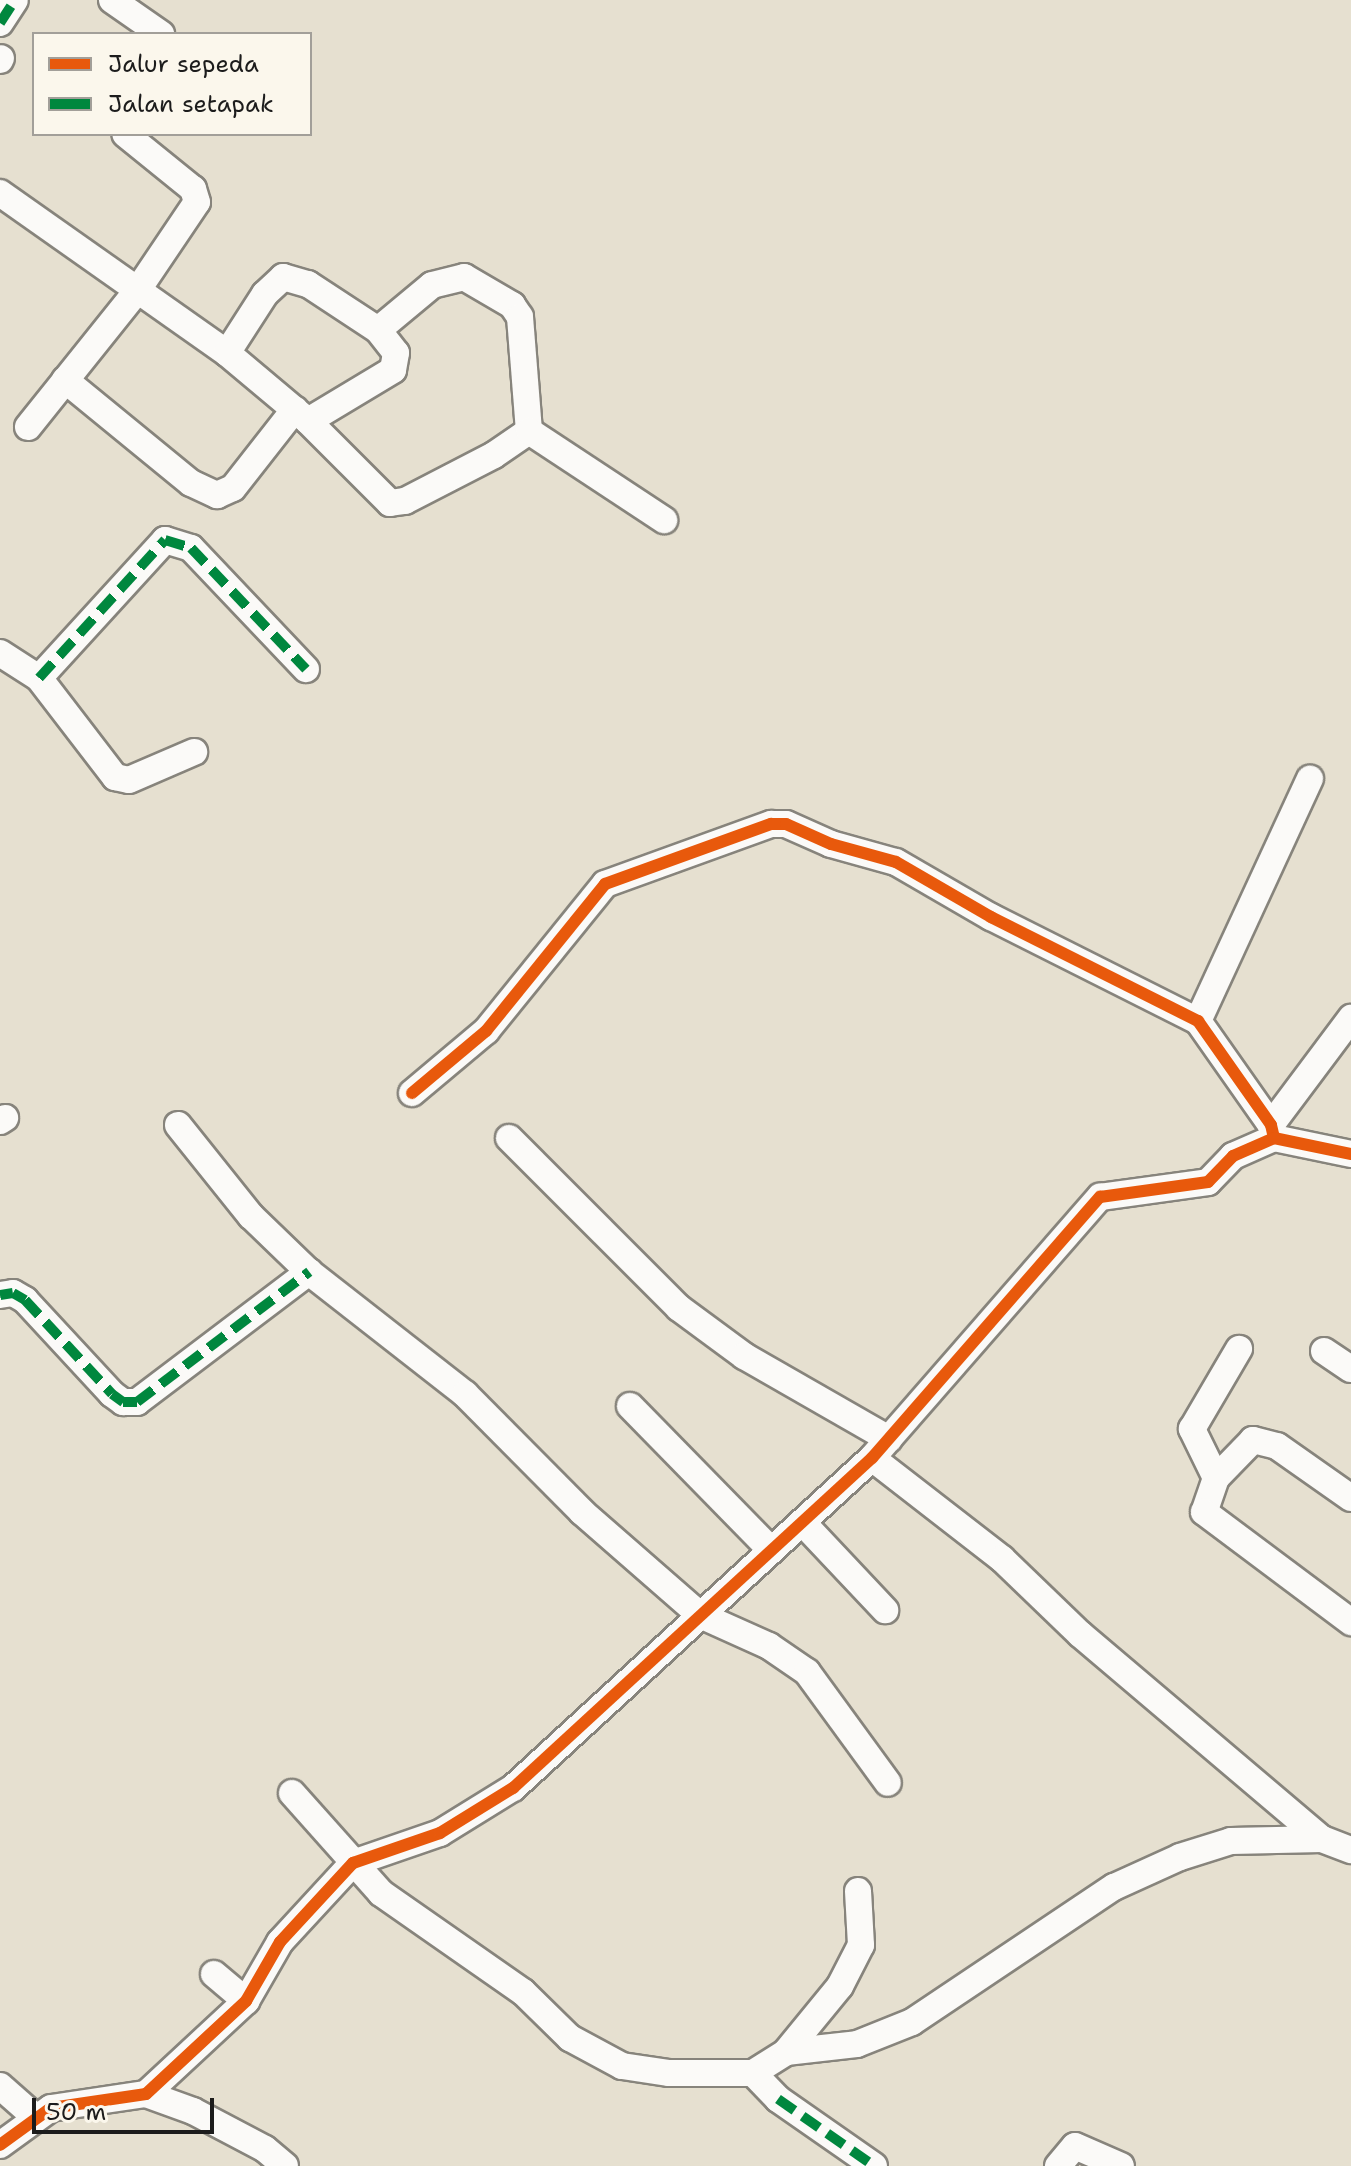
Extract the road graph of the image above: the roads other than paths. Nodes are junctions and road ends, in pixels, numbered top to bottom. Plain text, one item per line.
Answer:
1 (15, 0) edge
2 (112, 0) edge
3 (0, 23) edge
4 (158, 32) edge
5 (127, 136) edge
6 (0, 193) edge
7 (137, 291) junction
8 (378, 330) junction
9 (227, 353) junction
10 (65, 380) junction
11 (302, 415) junction
12 (28, 427) dead end
13 (529, 431) junction
14 (664, 520) dead end
15 (0, 653) edge
16 (306, 669) dead end
17 (39, 678) junction
18 (194, 752) dead end
19 (1310, 779) dead end
20 (1351, 1018) edge
21 (1198, 1021) junction
22 (412, 1093) dead end
23 (178, 1125) dead end
24 (1272, 1131) junction
25 (509, 1138) dead end
26 (1351, 1154) edge
27 (309, 1272) junction
28 (0, 1295) edge
29 (1239, 1349) dead end
30 (1324, 1351) dead end
31 (1351, 1369) edge
32 (630, 1406) dead end
33 (881, 1449) junction
34 (1216, 1478) junction
35 (1351, 1498) edge
36 (803, 1523) junction
37 (771, 1550) junction
38 (885, 1610) dead end
39 (700, 1615) junction
40 (1351, 1622) edge
41 (888, 1783) dead end
42 (292, 1793) dead end
43 (1322, 1839) junction
44 (1351, 1850) edge
45 (353, 1863) junction
46 (858, 1891) dead end
47 (214, 1974) dead end
48 (246, 2001) junction
49 (786, 2052) junction
50 (753, 2073) junction
51 (0, 2086) edge
52 (146, 2094) junction
53 (34, 2116) junction
54 (0, 2145) edge
55 (268, 2160) edge
56 (874, 2166) edge
57 (1058, 2166) edge
58 (1121, 2166) edge

1 - 3 street
2 - 4 street
5 - 7 street
6 - 7 street
7 - 9 street
7 - 10 street
8 - 9 street
8 - 11 street
8 - 13 street
9 - 11 street
10 - 11 street
10 - 12 street
11 - 13 street
13 - 14 street
15 - 17 street
16 - 17 street
17 - 18 street
19 - 21 street
20 - 24 street
21 - 22 street
21 - 24 street
23 - 27 street
24 - 26 street
24 - 33 street
25 - 33 street
27 - 28 street
27 - 39 street
29 - 34 street
30 - 31 street
32 - 37 street
33 - 36 street
33 - 43 street
34 - 35 street
34 - 40 street
36 - 37 street
36 - 38 street
37 - 39 street
39 - 41 street
39 - 45 street
42 - 45 street
43 - 44 street
43 - 49 street
45 - 48 street
45 - 50 street
46 - 49 street
47 - 48 street
48 - 52 street
49 - 50 street
50 - 56 street
51 - 53 street
52 - 53 street
52 - 55 street
53 - 54 street
57 - 58 street

